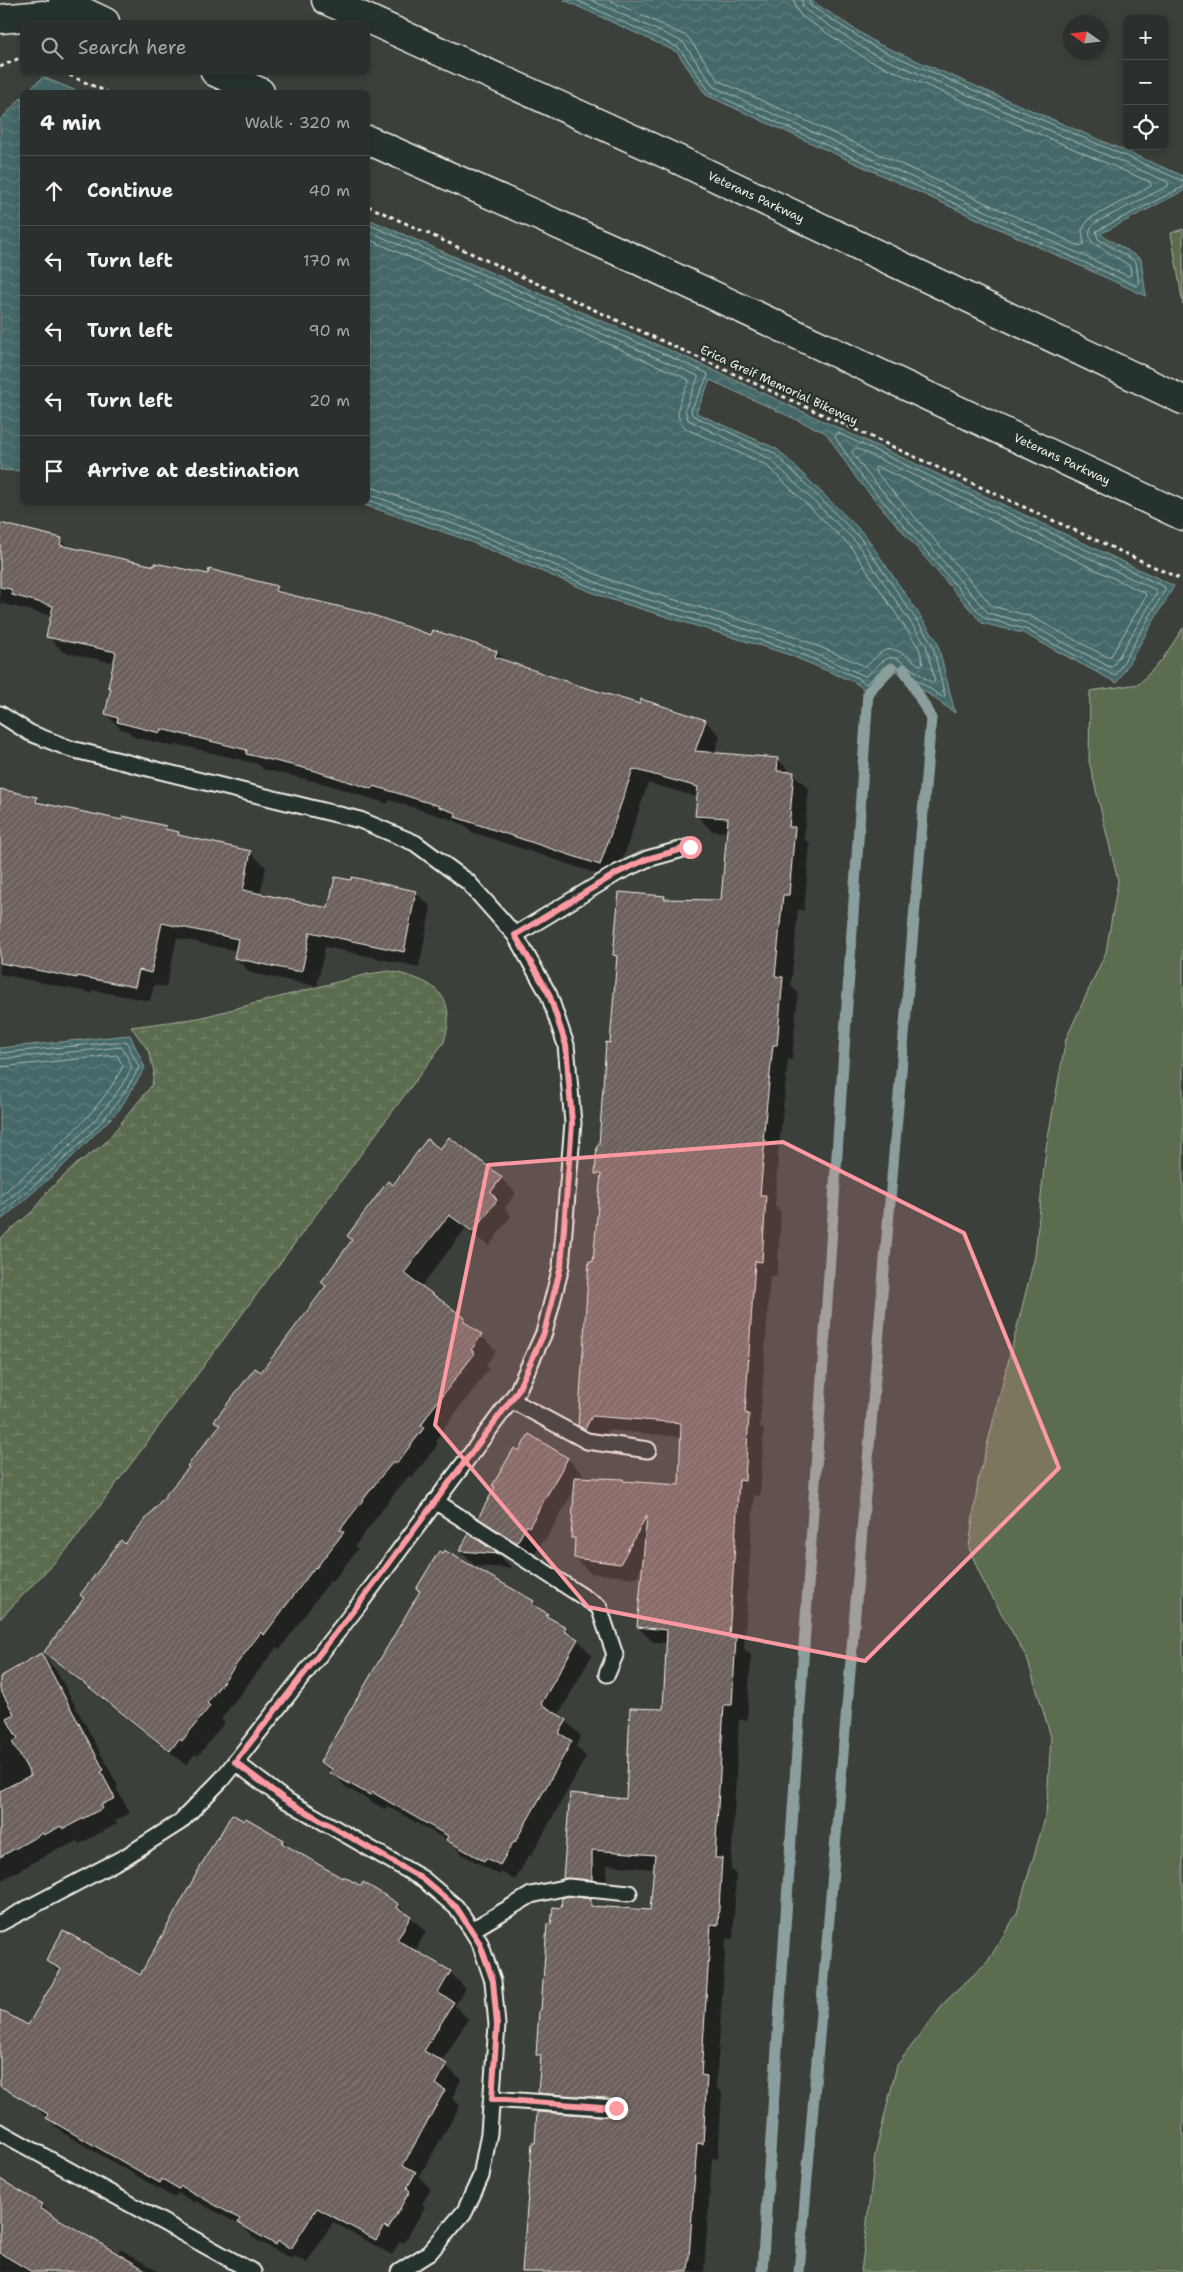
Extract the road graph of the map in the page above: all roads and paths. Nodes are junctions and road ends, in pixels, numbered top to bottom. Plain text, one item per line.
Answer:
1 (59, 0) edge
2 (326, 0) edge
3 (0, 19) edge
4 (66, 20) edge
5 (101, 20) edge
6 (20, 58) edge
7 (0, 67) edge
8 (69, 75) edge
9 (222, 75) edge
10 (103, 90) edge
11 (256, 90) edge
12 (370, 141) edge
13 (370, 207) edge
14 (1183, 400) edge
15 (1183, 516) edge
16 (1183, 580) edge
17 (0, 714) edge
18 (690, 847) dead end
19 (515, 935) junction
20 (511, 1400) junction
21 (648, 1450) dead end
22 (436, 1501) junction
23 (608, 1674) dead end
24 (235, 1762) junction
25 (629, 1893) dead end
26 (0, 1923) edge
27 (472, 1930) junction
28 (492, 2099) junction
29 (616, 2108) dead end
30 (0, 2132) edge
31 (415, 2268) edge
32 (253, 2272) edge
33 (399, 2272) edge

1 - 5 main road
2 - 14 main road, Veterans Parkway
3 - 4 main road
6 - 7 path
8 - 10 path
9 - 11 main road
12 - 15 main road, Veterans Parkway
13 - 16 path, Erica Greif Memorial Bikeway
17 - 19 lane
18 - 19 lane
19 - 20 lane
20 - 21 lane
20 - 22 lane
22 - 23 lane
22 - 24 lane
24 - 26 lane
24 - 27 lane
25 - 27 lane
27 - 28 lane
28 - 29 lane
28 - 31 lane
30 - 32 lane
31 - 33 lane

